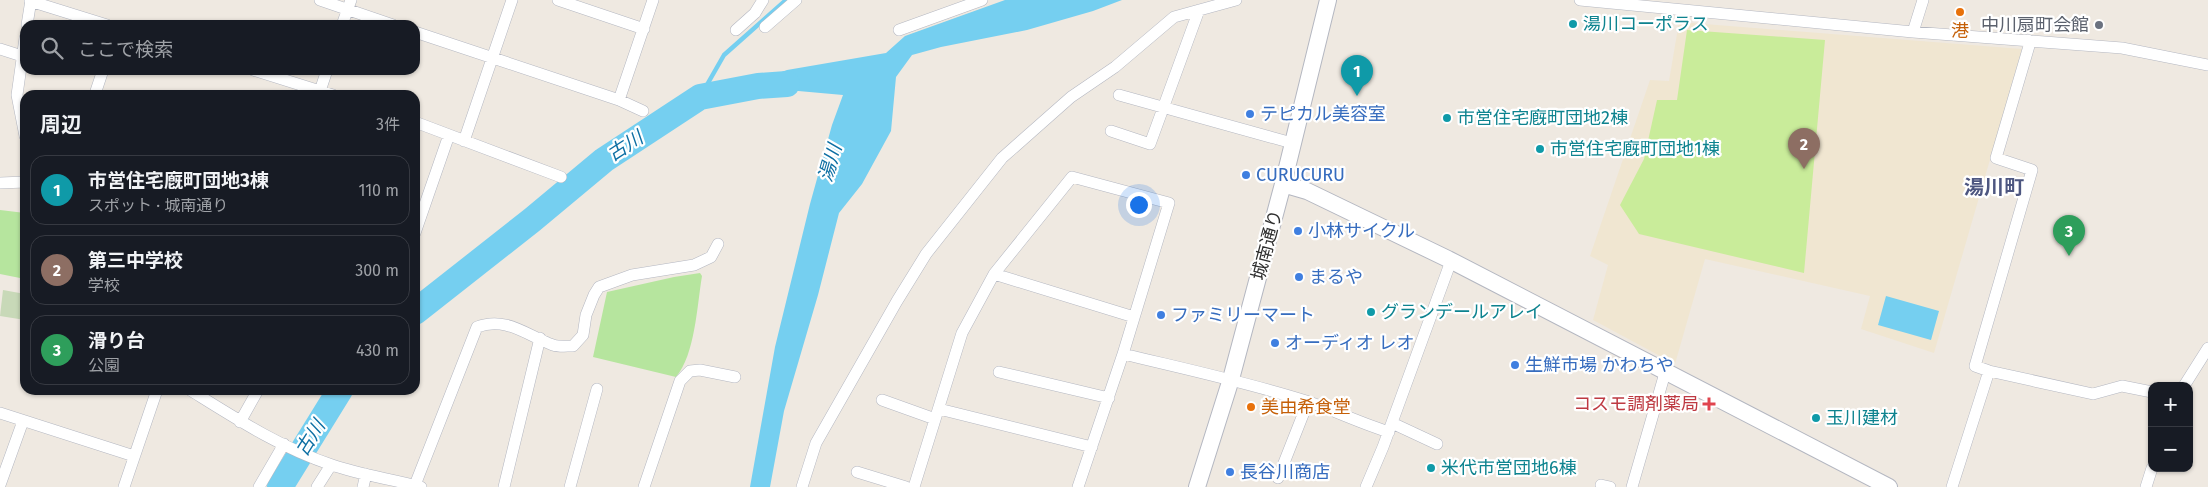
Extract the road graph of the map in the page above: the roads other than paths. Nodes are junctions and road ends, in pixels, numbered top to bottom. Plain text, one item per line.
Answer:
1 (30, 0) edge
2 (320, 0) edge
3 (512, 0) edge
4 (558, 0) edge
5 (653, 0) edge
6 (763, 0) edge
7 (796, 0) edge
8 (982, 0) edge
9 (1236, 0) edge
10 (1328, 0) edge
11 (1580, 0) edge
12 (1708, 0) edge
13 (1923, 0) edge
14 (1631, 2) edge
15 (349, 5) edge
16 (1198, 10) junction
17 (1706, 12) junction
18 (28, 20) edge
19 (92, 20) edge
20 (344, 20) edge
21 (382, 20) edge
22 (644, 28) junction
23 (765, 28) dead end
24 (736, 30) dead end
25 (900, 30) dead end
26 (1913, 32) junction
27 (420, 34) edge
28 (2028, 40) junction
29 (0, 49) edge
30 (20, 55) edge
31 (491, 58) junction
32 (2208, 65) edge
33 (20, 72) edge
34 (101, 75) edge
35 (269, 75) edge
36 (325, 75) edge
37 (96, 90) edge
38 (317, 90) edge
39 (320, 90) edge
40 (1119, 95) dead end
41 (619, 100) junction
42 (1164, 107) junction
43 (20, 110) edge
44 (643, 111) dead end
45 (420, 124) edge
46 (1111, 131) dead end
47 (449, 135) junction
48 (464, 140) junction
49 (1292, 143) junction
50 (561, 177) dead end
51 (20, 182) edge
52 (0, 183) edge
53 (1283, 184) junction
54 (420, 219) edge
55 (718, 244) dead end
56 (1451, 261) junction
57 (994, 274) junction
58 (1134, 317) junction
59 (540, 338) junction
60 (2208, 348) edge
61 (1124, 354) junction
62 (1989, 371) junction
63 (999, 372) dead end
64 (1666, 373) junction
65 (735, 377) dead end
66 (1231, 378) junction
67 (2187, 382) edge
68 (597, 389) dead end
69 (2148, 391) edge
70 (155, 395) edge
71 (198, 395) edge
72 (255, 395) edge
73 (1109, 398) junction
74 (882, 400) dead end
75 (1308, 402) junction
76 (0, 413) edge
77 (937, 414) junction
78 (23, 421) junction
79 (240, 422) junction
80 (1390, 427) junction
81 (284, 444) junction
82 (1437, 444) dead end
83 (1092, 448) junction
84 (134, 456) junction
85 (331, 465) junction
86 (857, 472) dead end
87 (2151, 472) edge
88 (366, 474) junction
89 (1278, 478) dead end
90 (0, 485) edge
91 (418, 486) edge
92 (124, 487) edge
93 (259, 487) edge
94 (318, 487) edge
95 (363, 487) edge
96 (504, 487) edge
97 (570, 487) edge
98 (644, 487) edge
99 (802, 487) edge
100 (906, 487) edge
101 (914, 487) edge
102 (1078, 487) edge
103 (1197, 487) edge
104 (1366, 487) edge
105 (1632, 487) edge
106 (1890, 487) edge
107 (1952, 487) edge
108 (2146, 487) edge

1 - 18 street
1 - 19 street
2 - 15 street
3 - 31 street
4 - 22 street
5 - 22 street
6 - 24 street
7 - 23 street
8 - 25 street
9 - 16 street
10 - 49 street, 城南通り
11 - 14 street
12 - 17 street
13 - 26 street
14 - 17 street
15 - 20 street
15 - 21 street
16 - 42 street
16 - 99 street
17 - 26 street
22 - 41 street
26 - 28 street
27 - 31 street
28 - 32 street
28 - 62 street
29 - 30 street
31 - 41 street
31 - 48 street
33 - 43 street
34 - 37 street
35 - 38 street
36 - 39 street
40 - 42 street
41 - 44 street
42 - 46 street
42 - 49 street
45 - 47 street
47 - 48 street
47 - 54 street
48 - 50 street
49 - 53 street, 城南通り
51 - 52 street
53 - 56 street
53 - 66 street, 城南通り
55 - 59 street
56 - 64 street
56 - 80 street
57 - 58 street
57 - 58 street
57 - 77 street
58 - 61 street
59 - 91 street
59 - 96 street
60 - 67 street
61 - 66 street
61 - 73 street
62 - 69 street
62 - 107 street
63 - 73 street
64 - 105 street
64 - 106 street
65 - 98 street
66 - 75 street
66 - 103 street, 城南通り
68 - 97 street
70 - 84 street
71 - 79 street
72 - 79 street
73 - 83 street
74 - 77 street
75 - 80 street
75 - 89 street
76 - 78 street
77 - 83 street
77 - 101 street
78 - 84 street
78 - 90 street
79 - 81 street
80 - 82 street
80 - 104 street
81 - 85 street
81 - 93 street
83 - 102 street
84 - 92 street
85 - 88 street
85 - 94 street
86 - 100 street
87 - 108 street
88 - 91 street
88 - 95 street

